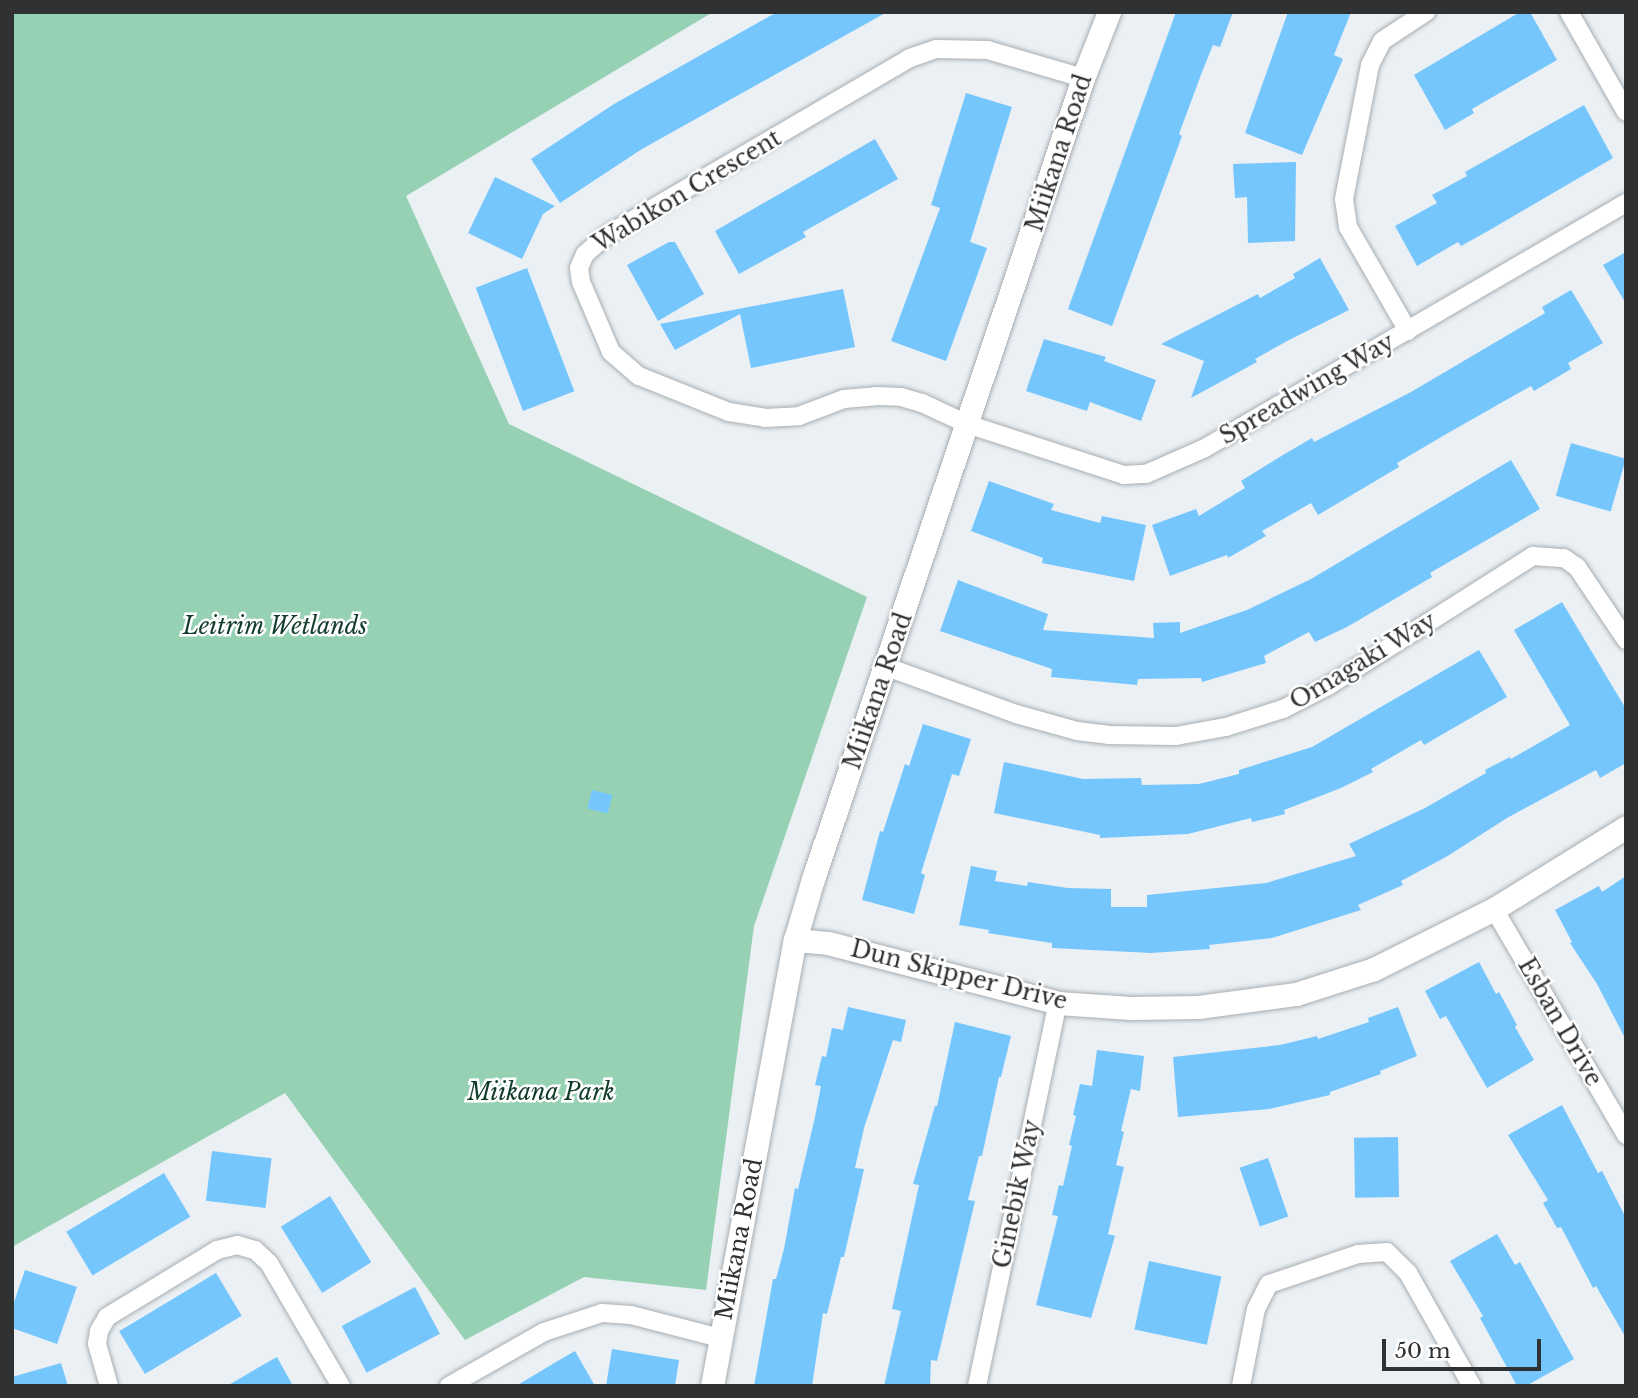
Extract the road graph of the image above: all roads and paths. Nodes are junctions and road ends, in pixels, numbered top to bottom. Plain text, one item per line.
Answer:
1 (1109, 12) edge
2 (1426, 12) edge
3 (1569, 12) edge
4 (1083, 78) junction
5 (1626, 112) edge
6 (1626, 203) edge
7 (1408, 331) junction
8 (967, 424) junction
9 (1626, 640) edge
10 (887, 667) junction
11 (1626, 827) edge
12 (1494, 909) junction
13 (795, 940) junction
14 (1058, 1003) junction
15 (1626, 1135) edge
16 (720, 1338) junction
17 (109, 1386) edge
18 (341, 1386) edge
19 (449, 1386) edge
20 (712, 1386) edge
21 (977, 1386) edge
22 (1241, 1386) edge
23 (1472, 1386) edge

1 - 4 street, Miikana Road
2 - 7 street
3 - 5 street
4 - 8 street, Miikana Road
4 - 8 street, Wabikon Crescent
6 - 7 street, Spreadwing Way
7 - 8 street, Spreadwing Way
8 - 10 street, Miikana Road
9 - 10 street, Omagaki Way
10 - 13 street, Miikana Road
11 - 12 street, Dun Skipper Drive
12 - 14 street, Dun Skipper Drive
12 - 15 street, Esban Drive
13 - 14 street, Dun Skipper Drive
13 - 16 street, Miikana Road
14 - 21 street, Ginebik Way
16 - 19 street
16 - 20 street, Miikana Road
17 - 18 street
22 - 23 street

